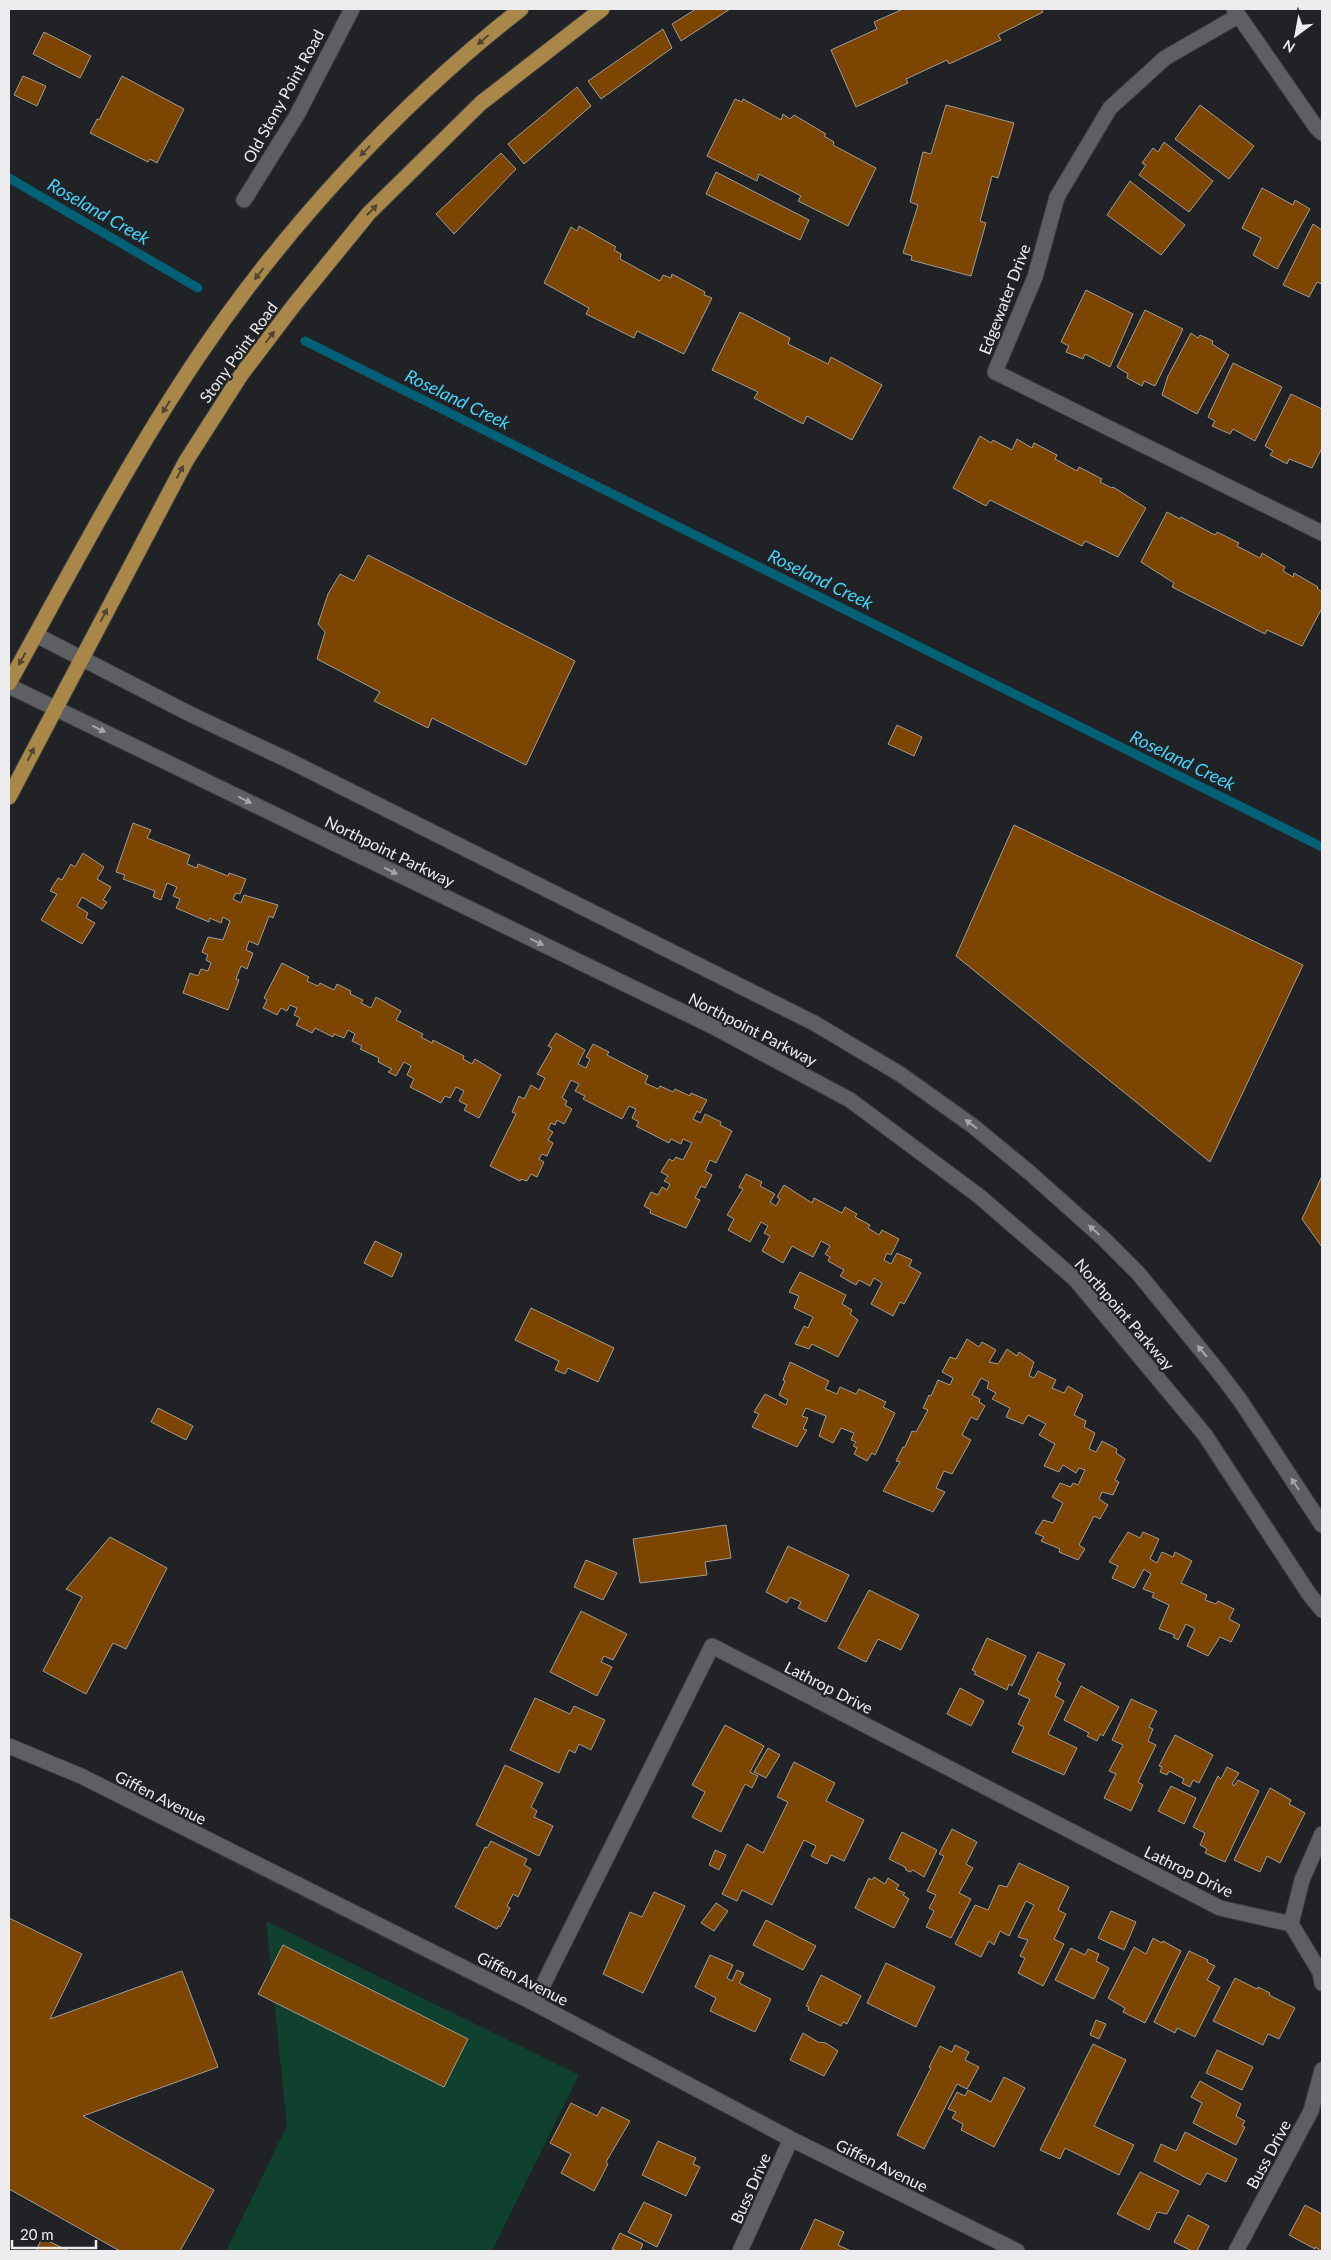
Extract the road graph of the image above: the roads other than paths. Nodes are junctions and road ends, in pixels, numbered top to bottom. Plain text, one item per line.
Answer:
1 (352, 9) edge
2 (521, 9) edge
3 (602, 9) edge
4 (1236, 12) edge
5 (1322, 133) edge
6 (244, 200) dead end
7 (1322, 533) edge
8 (36, 635) junction
9 (81, 658) junction
10 (9, 684) edge
11 (55, 708) junction
12 (9, 797) edge
13 (1322, 1525) edge
14 (1322, 1610) edge
15 (9, 1746) edge
16 (1322, 1834) edge
17 (1291, 1924) junction
18 (1322, 1983) edge
19 (534, 2003) junction
20 (1322, 2070) edge
21 (791, 2139) junction
22 (740, 2251) edge
23 (1017, 2251) edge
24 (1236, 2251) edge

1 - 6 street, Old Stony Point Road
2 -> 8 main road, Stony Point Road
9 -> 3 main road, Stony Point Road
4 - 5 street
4 - 7 street, Edgewater Drive
8 - 9 street, Northpoint Parkway
8 -> 10 main road, Stony Point Road
9 - 11 main road, Stony Point Road
13 -> 9 street, Northpoint Parkway
10 - 11 street, Northpoint Parkway
12 -> 11 main road, Stony Point Road
11 -> 14 street, Northpoint Parkway
15 - 19 street, Giffen Avenue
16 - 17 street
17 - 18 street
17 - 19 street, Lathrop Drive
19 - 21 street, Giffen Avenue
20 - 24 street, Buss Drive
21 - 22 street, Buss Drive
21 - 23 street, Giffen Avenue

